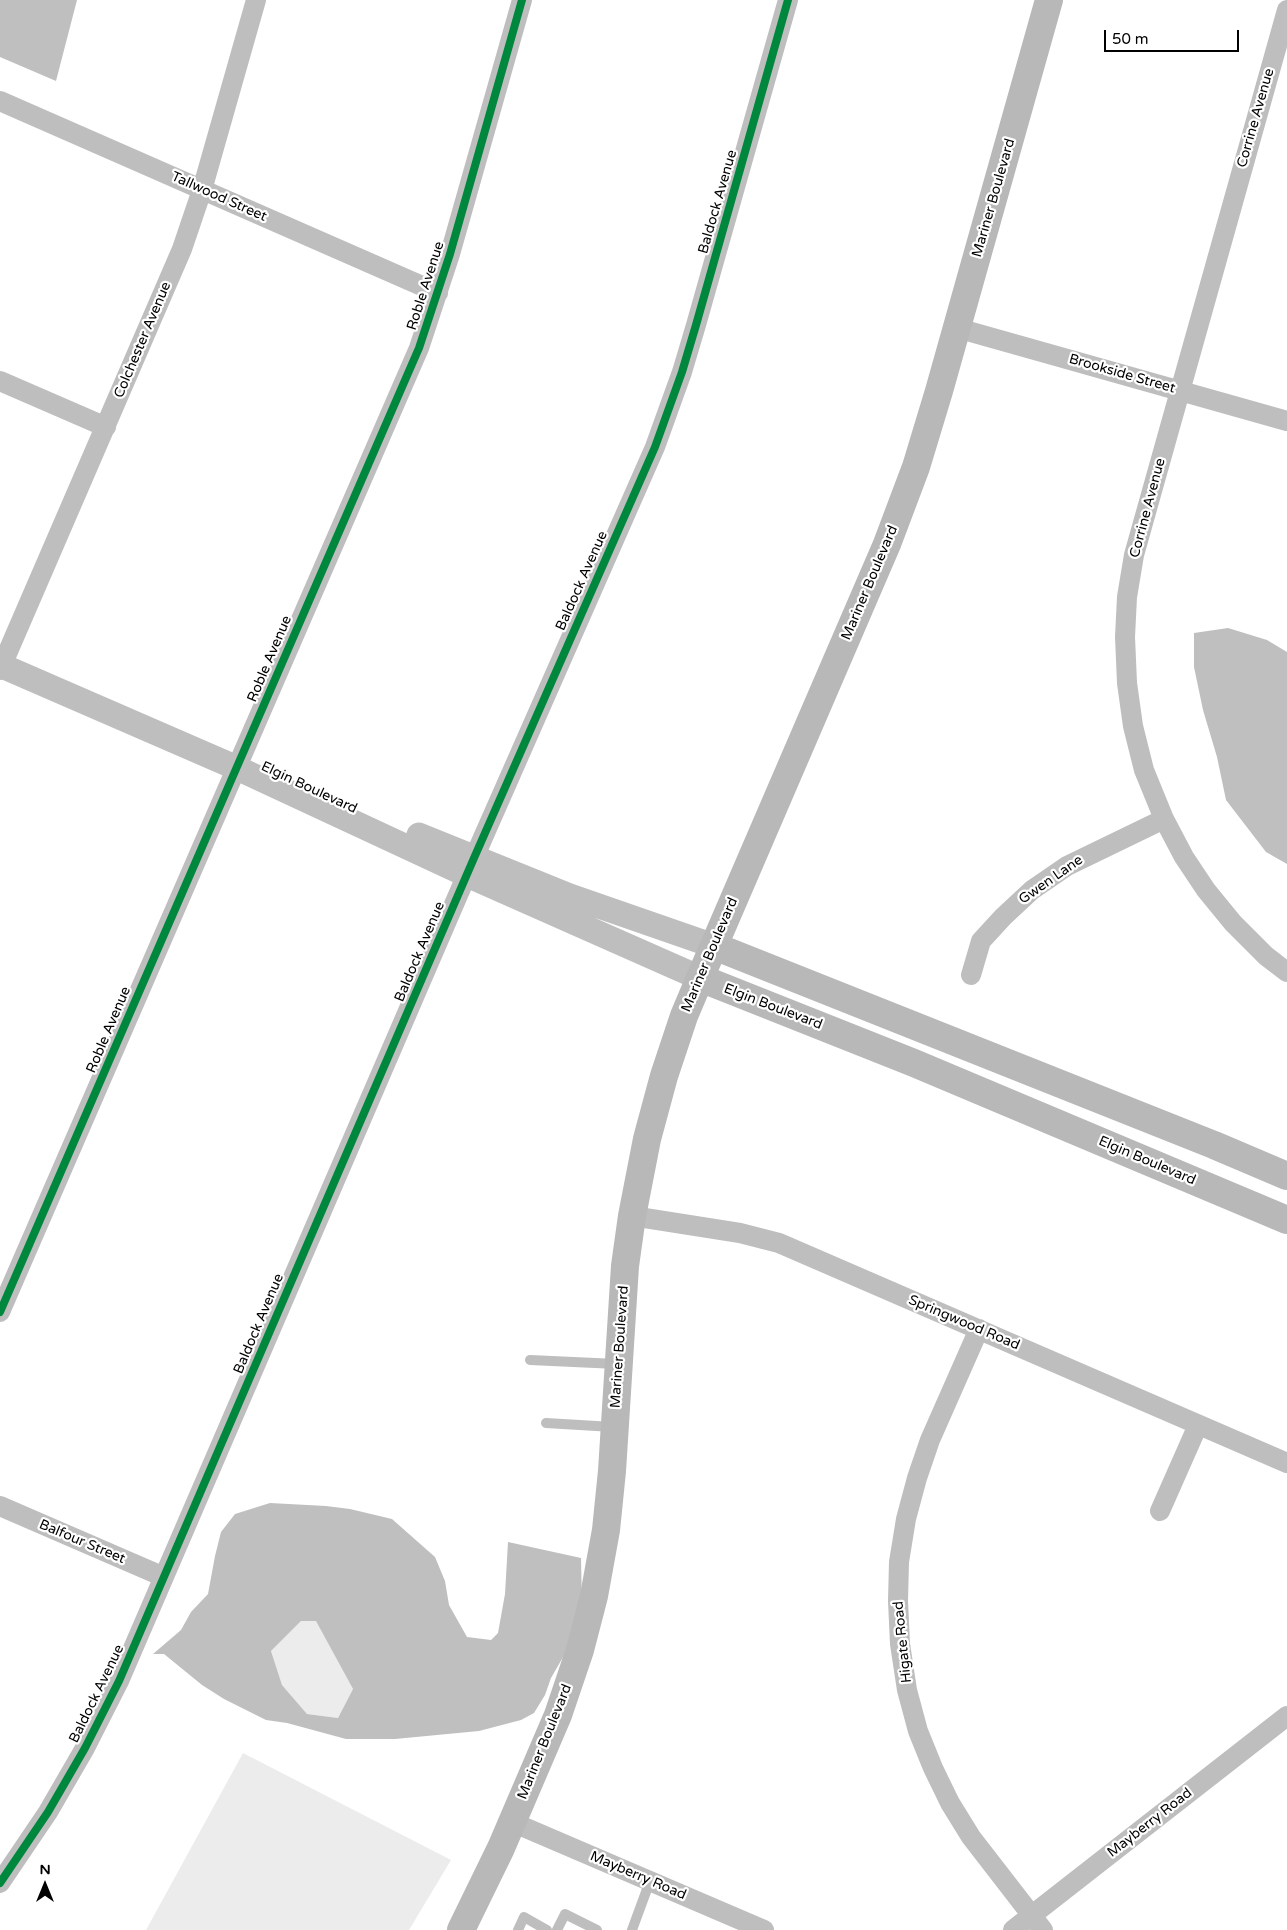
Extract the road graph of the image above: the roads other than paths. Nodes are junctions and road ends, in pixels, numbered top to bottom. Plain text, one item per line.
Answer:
1 (256, 0) edge
2 (522, 0) edge
3 (788, 0) edge
4 (1050, 0) edge
5 (1287, 10) edge
6 (0, 102) edge
7 (202, 190) junction
8 (438, 293) junction
9 (957, 328) junction
10 (0, 381) edge
11 (1180, 390) junction
12 (1287, 421) edge
13 (106, 427) junction
14 (1, 667) edge
15 (237, 768) junction
16 (1164, 819) junction
17 (470, 867) junction
18 (714, 946) junction
19 (1287, 972) edge
20 (970, 974) dead end
21 (700, 978) junction
22 (1287, 1176) edge
23 (632, 1216) junction
24 (1287, 1220) edge
25 (0, 1312) edge
26 (979, 1329) junction
27 (530, 1360) dead end
28 (619, 1364) junction
29 (546, 1423) dead end
30 (1198, 1425) junction
31 (615, 1427) junction
32 (1287, 1463) edge
33 (0, 1506) edge
34 (1160, 1511) dead end
35 (164, 1577) junction
36 (1287, 1716) edge
37 (512, 1822) junction
38 (650, 1881) junction
39 (0, 1883) edge
40 (1037, 1923) edge
41 (460, 1930) edge
42 (518, 1930) edge
43 (547, 1930) edge
44 (557, 1930) edge
45 (597, 1930) edge
46 (632, 1930) edge
47 (764, 1930) edge
48 (1014, 1930) edge

1 - 7 street, Colchester Avenue
2 - 8 street, Roble Avenue
3 - 17 street, Baldock Avenue
4 - 9 main road, Mariner Boulevard
5 - 11 street, Corrine Avenue
6 - 7 street, Tallwood Street
7 - 8 street, Tallwood Street
7 - 13 street, Colchester Avenue
8 - 15 street, Roble Avenue
9 - 11 street, Brookside Street
9 - 18 main road, Mariner Boulevard
10 - 13 street
11 - 12 street, Brookside Street
11 - 16 street, Corrine Avenue
13 - 14 street, Colchester Avenue
14 - 15 street, Elgin Boulevard
15 - 17 street, Elgin Boulevard
15 - 25 street, Roble Avenue
16 - 19 street, Corrine Avenue
16 - 20 street, Gwen Lane
17 - 18 street, Elgin Boulevard
17 - 21 street, Elgin Boulevard
17 - 35 street, Baldock Avenue
18 - 21 main road, Mariner Boulevard
18 - 22 main road, Elgin Boulevard
21 - 23 main road, Mariner Boulevard
21 - 24 main road, Elgin Boulevard
23 - 26 street, Springwood Road
23 - 28 main road, Mariner Boulevard
26 - 30 street, Springwood Road
26 - 40 street, Higate Road
27 - 28 lane
28 - 31 main road, Mariner Boulevard
29 - 31 lane
30 - 32 street, Springwood Road
30 - 34 street
31 - 37 main road, Mariner Boulevard
33 - 35 street, Balfour Street
35 - 39 street, Baldock Avenue
36 - 40 street, Mayberry Road
37 - 38 street, Mayberry Road
37 - 41 main road, Mariner Boulevard
38 - 46 lane
38 - 47 street, Mayberry Road
40 - 48 street, Mayberry Road
42 - 43 lane
44 - 45 lane

